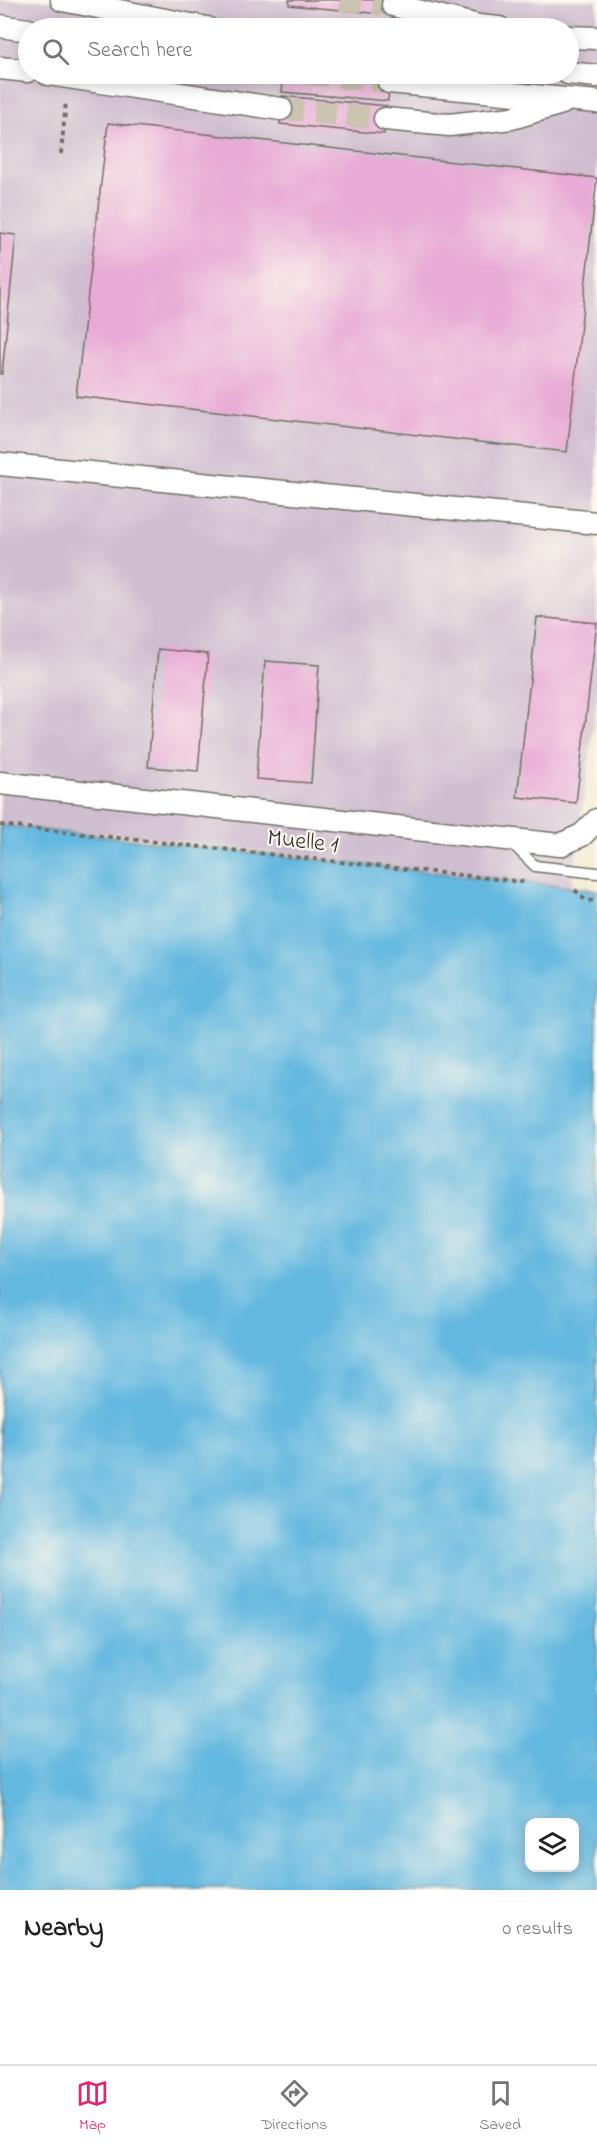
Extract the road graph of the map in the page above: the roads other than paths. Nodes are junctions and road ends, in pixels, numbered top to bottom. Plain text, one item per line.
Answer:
1 (62, 0) edge
2 (393, 5) dead end
3 (155, 18) edge
4 (446, 18) edge
5 (0, 26) edge
6 (18, 29) edge
7 (579, 37) edge
8 (597, 38) edge
9 (0, 68) edge
10 (18, 70) edge
11 (579, 74) edge
12 (597, 76) edge
13 (117, 84) edge
14 (409, 84) tunnel mouth
15 (572, 100) junction
16 (597, 102) edge
17 (281, 109) tunnel mouth
18 (385, 119) tunnel mouth
19 (0, 464) edge
20 (597, 523) edge
21 (0, 783) edge
22 (595, 825) edge
23 (509, 840) junction
24 (597, 873) edge

1 - 3 street
2 - 4 street
5 - 6 street
7 - 8 street
9 - 10 street
11 - 12 street
13 - 17 street
14 - 15 street
15 - 16 street
15 - 18 street
19 - 20 street
21 - 23 street
22 - 23 street
23 - 24 lane

